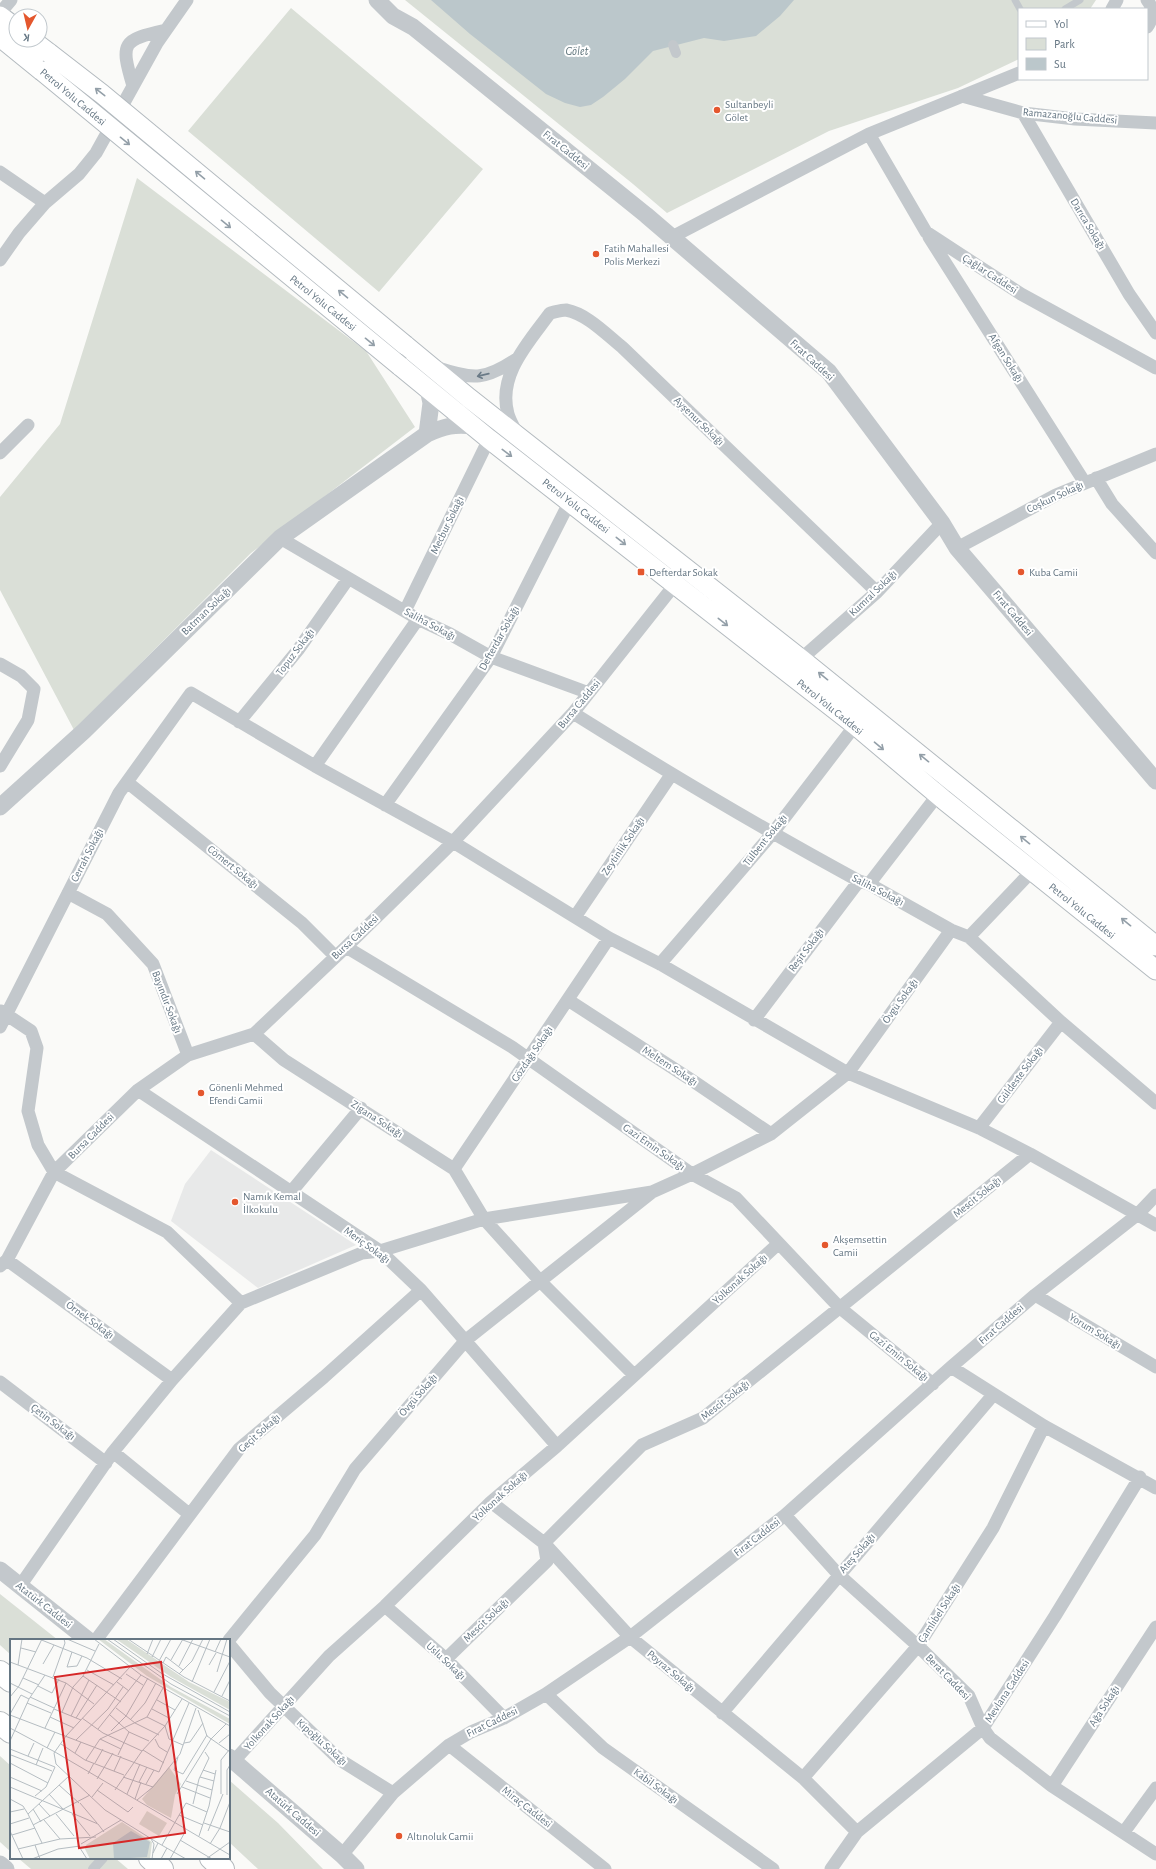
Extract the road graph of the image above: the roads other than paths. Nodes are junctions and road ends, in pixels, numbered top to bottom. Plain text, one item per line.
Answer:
1 (10, 0) edge
2 (187, 0) edge
3 (377, 0) edge
4 (393, 0) edge
5 (1080, 0) edge
6 (1147, 0) edge
7 (1066, 8) edge
8 (0, 13) edge
9 (1152, 21) edge
10 (413, 27) junction
11 (166, 30) junction
12 (0, 37) edge
13 (42, 48) edge
14 (1018, 73) edge
15 (133, 86) junction
16 (962, 96) junction
17 (1023, 113) junction
18 (1156, 123) edge
19 (869, 134) junction
20 (0, 172) edge
21 (45, 203) junction
22 (926, 232) junction
23 (672, 237) junction
24 (0, 260) edge
25 (1156, 333) edge
26 (518, 358) junction
27 (430, 366) junction
28 (1156, 368) edge
29 (428, 389) junction
30 (28, 425) dead end
31 (474, 426) junction
32 (427, 434) junction
33 (519, 437) junction
34 (489, 439) junction
35 (0, 453) edge
36 (1156, 454) edge
37 (1091, 481) junction
38 (570, 501) junction
39 (942, 523) junction
40 (280, 538) junction
41 (957, 548) junction
42 (1156, 553) edge
43 (687, 568) junction
44 (348, 579) junction
45 (676, 584) junction
46 (877, 592) junction
47 (404, 611) junction
48 (418, 620) junction
49 (491, 657) junction
50 (801, 659) junction
51 (0, 664) edge
52 (589, 693) junction
53 (573, 713) junction
54 (861, 718) junction
55 (238, 722) junction
56 (0, 766) edge
57 (315, 766) junction
58 (671, 775) junction
59 (950, 779) junction
60 (1156, 781) edge
61 (127, 782) junction
62 (936, 794) junction
63 (385, 805) junction
64 (0, 807) edge
65 (772, 834) junction
66 (453, 842) junction
67 (1032, 871) junction
68 (864, 882) junction
69 (68, 893) junction
70 (575, 917) junction
71 (951, 930) junction
72 (969, 937) junction
73 (609, 938) junction
74 (1156, 946) edge
75 (346, 947) junction
76 (335, 956) junction
77 (660, 964) junction
78 (1156, 970) edge
79 (568, 1000) junction
80 (4, 1013) edge
81 (754, 1020) junction
82 (1061, 1022) junction
83 (0, 1027) edge
84 (254, 1034) junction
85 (188, 1055) junction
86 (528, 1059) junction
87 (848, 1073) junction
88 (138, 1090) junction
89 (1156, 1103) edge
90 (361, 1108) junction
91 (979, 1128) junction
92 (771, 1134) junction
93 (1030, 1154) junction
94 (454, 1169) junction
95 (54, 1172) junction
96 (692, 1174) junction
97 (291, 1192) junction
98 (652, 1192) junction
99 (1156, 1194) edge
100 (1137, 1215) junction
101 (484, 1219) junction
102 (1156, 1225) edge
103 (778, 1244) junction
104 (380, 1251) junction
105 (4, 1263) edge
106 (541, 1282) junction
107 (421, 1290) junction
108 (1035, 1294) junction
109 (241, 1303) junction
110 (839, 1307) junction
111 (466, 1340) junction
112 (951, 1367) junction
113 (1156, 1367) edge
114 (634, 1375) junction
115 (172, 1380) junction
116 (0, 1382) edge
117 (933, 1384) junction
118 (994, 1395) junction
119 (1044, 1426) junction
120 (557, 1446) junction
121 (110, 1458) junction
122 (1140, 1477) junction
123 (1156, 1488) edge
124 (491, 1502) junction
125 (189, 1514) junction
126 (786, 1515) junction
127 (544, 1543) junction
128 (0, 1570) edge
129 (838, 1574) junction
130 (20, 1586) junction
131 (385, 1606) junction
132 (1156, 1626) edge
133 (630, 1637) junction
134 (87, 1639) edge
135 (97, 1639) edge
136 (230, 1639) edge
137 (230, 1645) edge
138 (918, 1646) junction
139 (446, 1659) junction
140 (0, 1672) edge
141 (10, 1680) edge
142 (546, 1694) junction
143 (284, 1707) junction
144 (722, 1713) junction
145 (504, 1718) junction
146 (0, 1723) edge
147 (983, 1728) junction
148 (10, 1731) edge
149 (449, 1745) junction
150 (232, 1759) edge
151 (803, 1778) junction
152 (1052, 1786) junction
153 (1156, 1788) edge
154 (393, 1794) junction
155 (857, 1832) junction
156 (1124, 1832) junction
157 (1156, 1854) edge
158 (342, 1855) junction
159 (102, 1859) edge
160 (151, 1859) edge
161 (212, 1859) edge
162 (0, 1864) edge
163 (6, 1869) edge
164 (93, 1869) edge
165 (162, 1869) edge
166 (223, 1869) edge
167 (356, 1869) edge
168 (605, 1869) edge
169 (773, 1869) edge
170 (831, 1869) edge

1 - 8 street
2 - 11 street
3 - 10 street
4 - 10 street
5 - 7 lane
6 - 9 street
10 - 23 street, Fırat Caddesi
11 - 15 street
11 - 15 street
12 -> 29 main road, Petrol Yolu Caddesi, bridge
27 -> 13 main road, Petrol Yolu Caddesi, bridge
14 - 16 street
15 - 21 street
16 - 17 street, Ramazanoğlu Caddesi
16 - 19 street
17 - 18 street, Ramazanoğlu Caddesi
17 - 25 street, Darıca Sokağı
19 - 22 street, Çağlar Caddesi
19 - 23 street
20 - 21 street
21 - 24 street
22 - 28 street, Çağlar Caddesi
22 - 37 street, Afgan Sokağı
23 - 39 street, Fırat Caddesi
26 -> 27 street
26 - 33 street
26 - 46 street, Ayşenur Sokağı
27 - 33 main road, Petrol Yolu Caddesi
29 - 31 main road, Petrol Yolu Caddesi
29 - 32 street
30 - 35 street
31 - 32 street, Batman Sokağı
31 - 34 main road, Petrol Yolu Caddesi
32 - 40 street, Batman Sokağı
33 - 43 main road, Petrol Yolu Caddesi
34 -> 38 main road, Petrol Yolu Caddesi
34 - 47 street, Mecbur Sokağı
36 - 37 street, Coşkun Sokağı
37 - 41 street, Coşkun Sokağı
37 - 42 street, Afgan Sokağı
38 -> 45 main road, Petrol Yolu Caddesi
38 - 49 street, Defterdar Sokağı
39 - 41 street, Fırat Caddesi
39 - 46 street, Kumral Sokağı
40 - 44 street, Saliha Sokağı
40 - 64 street, Batman Sokağı
41 - 60 street, Fırat Caddesi
43 - 45 street, Bursa Caddesi
43 - 50 main road, Petrol Yolu Caddesi
44 - 47 street, Saliha Sokağı
44 - 55 street, Topuz Sokağı
45 - 52 street, Bursa Caddesi
45 -> 54 main road, Petrol Yolu Caddesi
46 - 50 street, Kumral Sokağı
47 - 48 street, Saliha Sokağı
48 - 49 street, Saliha Sokağı
48 - 57 street
49 - 52 street, Saliha Sokağı
49 - 63 street, Defterdar Sokağı
54 -> 50 main road, Petrol Yolu Caddesi
51 - 56 street
52 - 53 street, Bursa Caddesi
53 - 58 street, Saliha Sokağı
53 - 66 street, Bursa Caddesi
59 -> 54 main road, Petrol Yolu Caddesi
54 -> 62 main road, Petrol Yolu Caddesi
54 - 65 street, Tülbent Sokağı
55 - 57 street
55 - 61 street, Cerrah Sokağı
57 - 63 street
58 - 65 street, Saliha Sokağı
58 - 70 street, Zeytinlik Sokağı
59 - 62 street, Reşit Sokağı
74 -> 59 main road, Petrol Yolu Caddesi
61 - 69 street, Cerrah Sokağı
61 - 76 street, Cömert Sokağı
62 - 67 main road, Petrol Yolu Caddesi
62 - 68 street, Reşit Sokağı
63 - 66 street
65 - 68 street, Saliha Sokağı
65 - 77 street, Tülbent Sokağı
66 - 70 street
66 - 75 street, Bursa Caddesi
67 - 72 street
67 - 78 main road, Petrol Yolu Caddesi
68 - 71 street, Saliha Sokağı
68 - 81 street, Reşit Sokağı
69 - 80 street, Cerrah Sokağı
69 - 85 street, Bayındır Sokağı
70 - 73 street
71 - 72 street, Saliha Sokağı
71 - 87 street, Övgü Sokağı
72 - 82 street, Saliha Sokağı
73 - 77 street
73 - 79 street, Gözdağı Sokağı
75 - 76 street, Bursa Caddesi
75 - 86 street, Gazi Emin Sokağı
76 - 84 street, Bursa Caddesi
77 - 81 street
79 - 86 street, Gözdağı Sokağı
79 - 92 street, Meltem Sokağı
80 - 83 street, Cerrah Sokağı
80 - 95 street
81 - 87 street
82 - 89 street, Saliha Sokağı
82 - 91 street, Güldeste Sokağı
84 - 85 street, Bursa Caddesi
84 - 90 street, Zigana Sokağı
85 - 88 street, Bursa Caddesi
86 - 94 street, Gözdağı Sokağı
86 - 96 street, Gazi Emin Sokağı
87 - 91 street
87 - 92 street, Övgü Sokağı
88 - 95 street, Bursa Caddesi
88 - 97 street, Meriç Sokağı
90 - 94 street, Zigana Sokağı
90 - 97 street
91 - 93 street
92 - 96 street, Övgü Sokağı
93 - 100 street
93 - 110 street, Mescit Sokağı
94 - 101 street, Zigana Sokağı
95 - 105 street, Bursa Caddesi
95 - 109 street
96 - 98 street, Övgü Sokağı
96 - 103 street, Gazi Emin Sokağı
97 - 104 street, Meriç Sokağı
98 - 101 street
98 - 106 street, Övgü Sokağı
99 - 100 street, Fırat Caddesi
100 - 102 street
100 - 108 street, Fırat Caddesi
101 - 104 street
101 - 106 street, Zigana Sokağı
103 - 110 street, Gazi Emin Sokağı
103 - 114 street, Yolkonak Sokağı
104 - 107 street, Meriç Sokağı
104 - 109 street
105 - 115 street, Örnek Sokağı
106 - 111 street, Övgü Sokağı
106 - 114 street, Zigana Sokağı
107 - 111 street, Meriç Sokağı
107 - 125 street, Geçit Sokağı
108 - 112 street, Fırat Caddesi
108 - 113 street, Yorum Sokağı
109 - 115 street
110 - 117 street, Gazi Emin Sokağı
110 - 127 street, Mescit Sokağı
111 - 120 street, Meriç Sokağı
111 - 136 street, Övgü Sokağı
112 - 117 street, Fırat Caddesi
112 - 118 street
114 - 120 street, Yolkonak Sokağı
115 - 121 street
116 - 121 street, Çetin Sokağı
117 - 126 street, Fırat Caddesi
118 - 119 street
118 - 129 street, Ateş Sokağı
119 - 122 street
119 - 138 street, Çamlıbel Sokağı
120 - 124 street, Yolkonak Sokağı
121 - 125 street, Çetin Sokağı
121 - 130 street
122 - 123 street
122 - 147 street, Mevlana Caddesi
124 - 127 street, Poyraz Sokağı
124 - 131 street, Yolkonak Sokağı
125 - 135 street, Geçit Sokağı
126 - 129 street, Berat Caddesi
126 - 133 street, Fırat Caddesi
127 - 133 street, Poyraz Sokağı
127 - 139 street, Mescit Sokağı
128 - 130 street, Atatürk Caddesi
129 - 138 street, Berat Caddesi
129 - 144 street, Ateş Sokağı
130 - 134 street, Atatürk Caddesi
131 - 139 street, Uslu Sokağı
131 - 143 street, Yolkonak Sokağı
132 - 152 street, Ağa Sokağı
133 - 142 street, Fırat Caddesi
133 - 144 street, Poyraz Sokağı
137 - 143 street, Kipoğlu Sokağı
138 - 147 street, Berat Caddesi
138 - 151 street, Çamlıbel Sokağı
139 - 145 street, Uslu Sokağı
140 - 141 highway
142 - 145 street, Fırat Caddesi
142 - 169 street, Kabil Sokağı
143 - 150 street, Yolkonak Sokağı
143 - 154 street, Kipoğlu Sokağı
144 - 151 street, Poyraz Sokağı
145 - 149 street, Fırat Caddesi
146 - 148 highway
147 - 152 street, Berat Caddesi
147 - 155 street, Mevlana Caddesi
149 - 154 street, Fırat Caddesi
149 - 168 street, Miraç Caddesi
150 - 158 street, Atatürk Caddesi
151 - 155 street, Poyraz Sokağı
152 - 156 street, Berat Caddesi
153 - 156 street
154 - 158 street, Fırat Caddesi
155 - 170 street, Mevlana Caddesi
156 - 157 street, Berat Caddesi
158 - 167 street, Atatürk Caddesi
159 - 164 street
160 - 165 highway
161 - 166 highway
162 - 163 street

